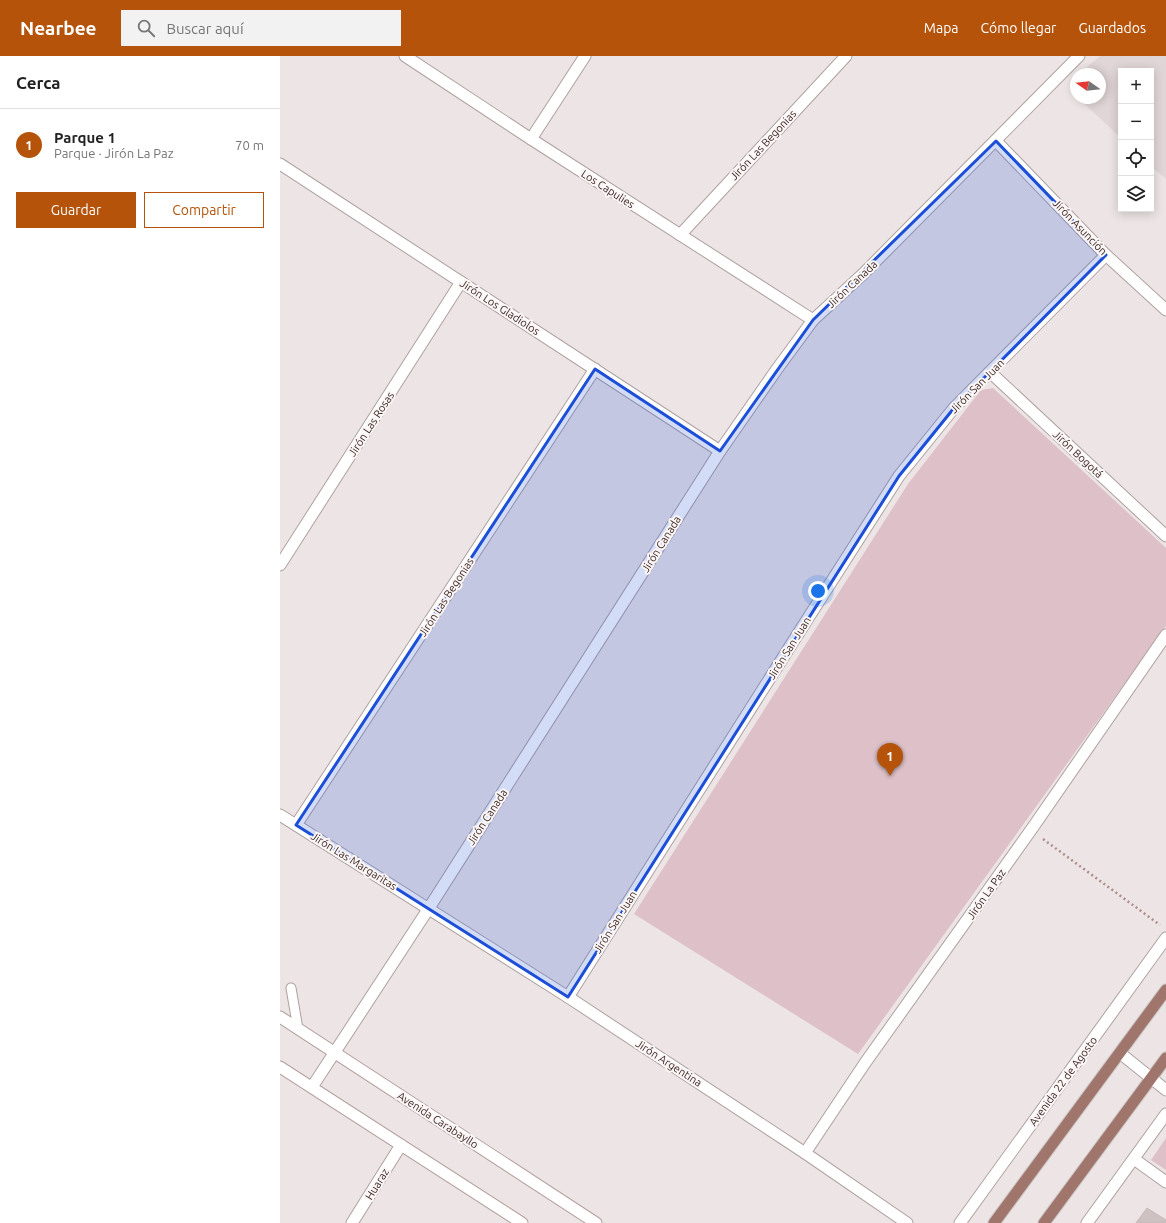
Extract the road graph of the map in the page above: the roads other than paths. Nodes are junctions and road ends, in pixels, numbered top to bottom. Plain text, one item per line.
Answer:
1 (405, 56) edge
2 (585, 56) edge
3 (846, 56) edge
4 (1079, 56) edge
5 (531, 139) junction
6 (996, 141) junction
7 (280, 164) edge
8 (680, 235) junction
9 (1106, 255) junction
10 (461, 282) junction
11 (1166, 310) edge
12 (813, 320) junction
13 (595, 370) junction
14 (990, 372) junction
15 (720, 451) junction
16 (1166, 536) edge
17 (280, 565) edge
18 (1166, 635) edge
19 (280, 815) edge
20 (296, 825) junction
21 (429, 908) junction
22 (1166, 938) edge
23 (291, 988) dead end
24 (1166, 990) edge
25 (568, 996) junction
26 (280, 1017) edge
27 (298, 1029) junction
28 (335, 1053) junction
29 (1120, 1054) junction
30 (1166, 1058) edge
31 (280, 1067) edge
32 (1151, 1078) junction
33 (312, 1087) junction
34 (1166, 1090) edge
35 (1166, 1114) edge
36 (401, 1145) junction
37 (805, 1153) junction
38 (1134, 1159) junction
39 (1166, 1182) edge
40 (352, 1223) edge
41 (522, 1223) edge
42 (596, 1223) edge
43 (907, 1223) edge
44 (960, 1223) edge
45 (994, 1223) edge
46 (1044, 1223) edge
47 (1087, 1223) edge

1 - 5 street, Los Capulies
2 - 5 street
3 - 8 street, Jirón Las Begonias
4 - 6 street, Jirón Canada
5 - 8 street, Los Capulies
6 - 9 street, Jirón Asunción
6 - 12 street, Jirón Canada
7 - 10 street, Jirón Los Gladiolos
8 - 12 street, Los Capulies
9 - 11 street, Jirón Asunción
9 - 14 street, Jirón San Juan
10 - 13 street, Jirón Los Gladiolos
10 - 17 street, Jirón Las Rosas
12 - 15 street, Jirón Canada
13 - 15 street, Jirón Los Gladiolos
13 - 20 street, Jirón Las Begonias
14 - 16 street, Jirón Bogotá
14 - 25 street, Jirón San Juan
15 - 21 street, Jirón Canada
18 - 37 street, Jirón La Paz
19 - 20 street, Jirón Las Margaritas
20 - 21 street, Jirón Las Margaritas
21 - 25 street, Jirón Argentina
21 - 28 street, Jirón Canada
22 - 44 street, Avenida 22 de Agosto
23 - 27 lane
24 - 29 main road
25 - 37 street, Jirón Argentina
26 - 27 street, Avenida Carabayllo
27 - 28 street, Avenida Carabayllo
28 - 33 street, Jirón Canada
28 - 42 street, Avenida Carabayllo
29 - 32 street
29 - 45 main road
30 - 32 main road
31 - 33 street
32 - 34 street
32 - 46 main road
33 - 36 street
35 - 38 street
36 - 40 street, Huaraz
36 - 41 street
37 - 43 street, Jirón Argentina
38 - 39 street
38 - 47 street

